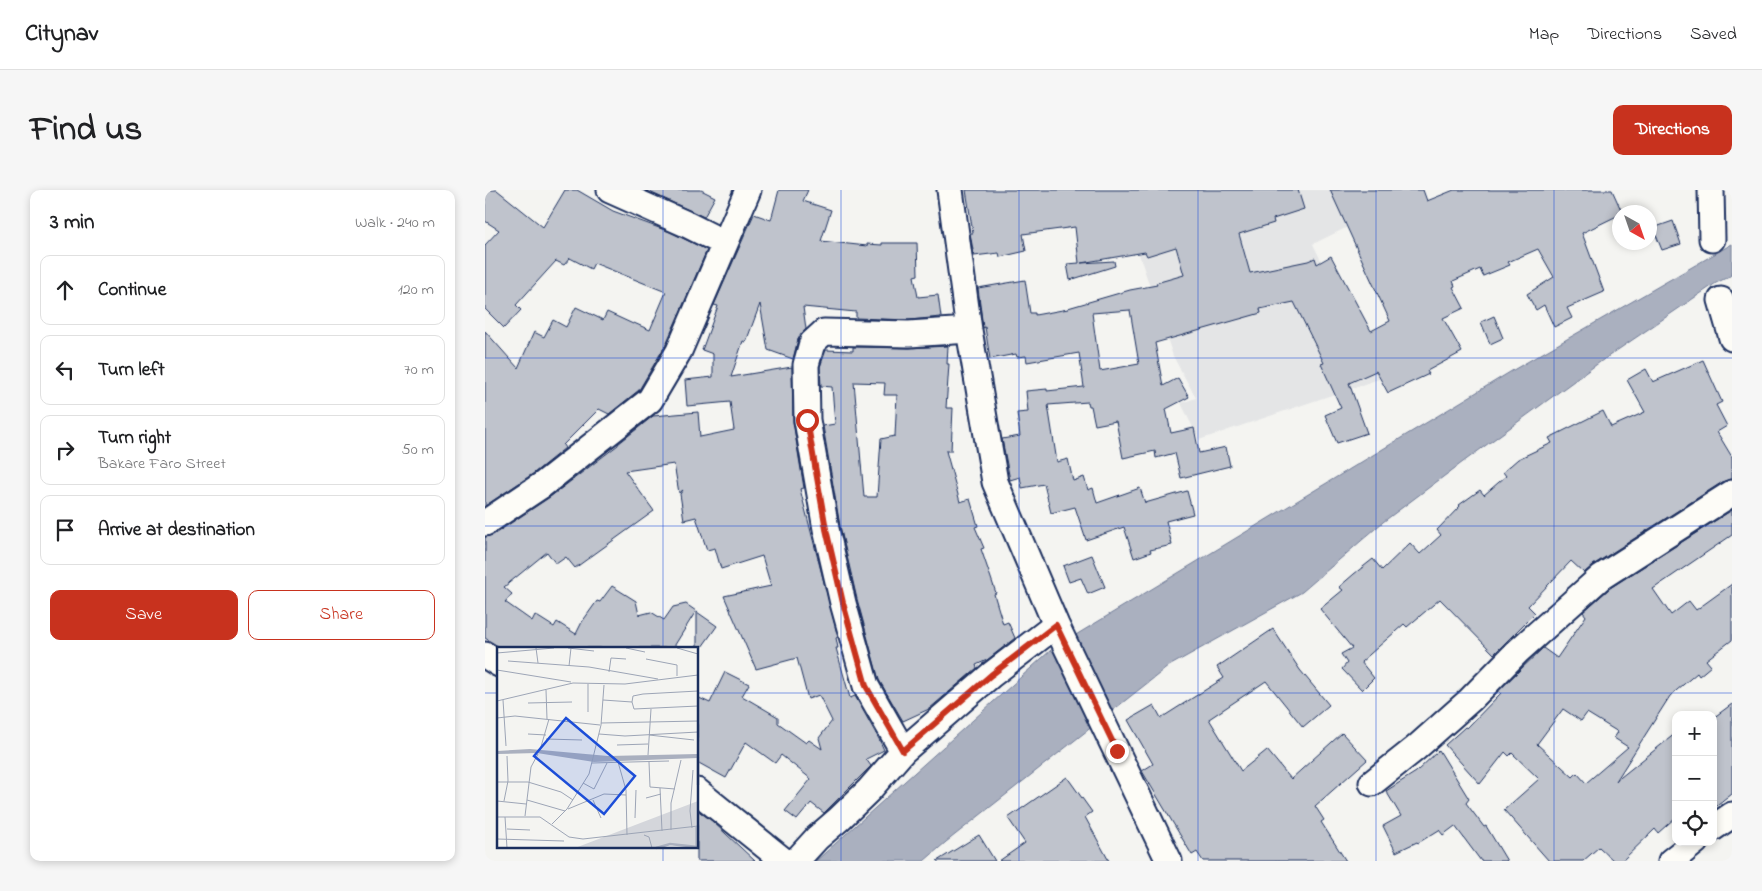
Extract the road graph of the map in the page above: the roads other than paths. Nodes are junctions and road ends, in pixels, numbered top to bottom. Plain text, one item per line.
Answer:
1 (611, 190) edge
2 (748, 190) edge
3 (950, 190) edge
4 (1711, 190) edge
5 (1712, 239) dead end
6 (724, 244) junction
7 (1721, 300) dead end
8 (969, 330) junction
9 (1732, 338) edge
10 (1732, 493) edge
11 (485, 523) edge
12 (1057, 628) junction
13 (485, 655) edge
14 (497, 663) edge
15 (903, 751) junction
16 (1372, 783) dead end
17 (699, 793) edge
18 (1732, 815) edge
19 (1717, 825) edge
20 (1690, 846) edge
21 (784, 861) edge
22 (797, 861) edge
23 (1169, 861) edge
24 (1671, 861) edge

1 - 6 street
2 - 6 street
3 - 8 street
4 - 5 street
6 - 11 street
7 - 9 street
8 - 12 street
8 - 15 street
10 - 16 street
12 - 15 street
12 - 23 street
13 - 14 street
15 - 22 street
17 - 21 street
18 - 19 street
20 - 24 street

